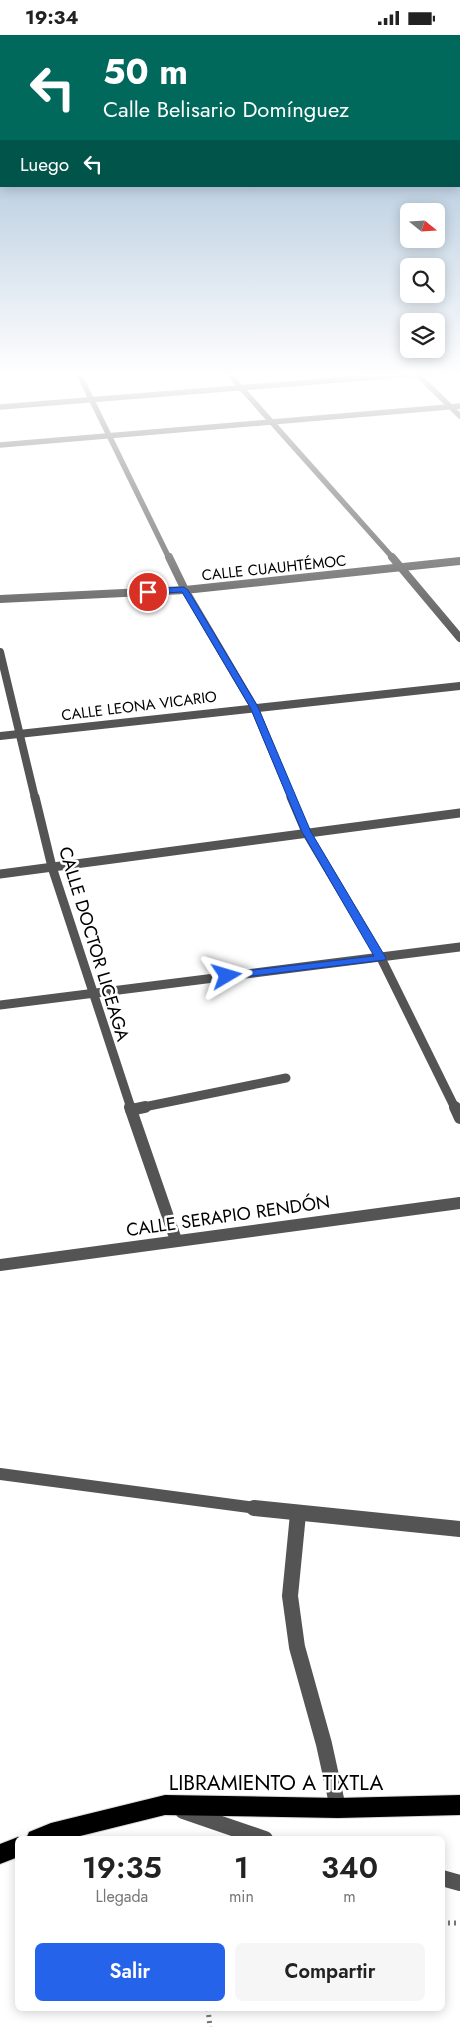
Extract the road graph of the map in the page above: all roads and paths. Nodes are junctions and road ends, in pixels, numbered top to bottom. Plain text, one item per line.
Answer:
1 (123, 465) edge
2 (309, 465) edge
3 (460, 561) edge
4 (400, 566) junction
5 (184, 590) junction
6 (0, 599) edge
7 (460, 638) edge
8 (0, 652) edge
9 (460, 686) edge
10 (254, 707) junction
11 (20, 734) junction
12 (0, 736) edge
13 (460, 813) edge
14 (306, 832) junction
15 (52, 867) junction
16 (0, 874) edge
17 (460, 947) edge
18 (381, 958) junction
19 (92, 992) junction
20 (0, 1005) edge
21 (286, 1078) dead end
22 (131, 1110) junction
23 (460, 1118) edge
24 (460, 1203) edge
25 (176, 1240) junction
26 (0, 1265) edge
27 (0, 1473) edge
28 (298, 1514) junction
29 (460, 1529) edge
30 (165, 1805) junction
31 (460, 1805) edge
32 (338, 1808) junction
33 (44, 1836) edge
34 (256, 1836) edge
35 (15, 1848) edge
36 (0, 1854) edge
37 (445, 1880) edge
38 (460, 1883) edge
39 (445, 1923) edge
40 (460, 1923) edge
41 (208, 2011) edge
42 (210, 2027) edge

1 - 5 street
2 - 4 street
3 - 4 street, CALLE CUAUHTÉMOC
4 - 5 street, CALLE CUAUHTÉMOC
4 - 7 street
5 - 6 street, CALLE CUAUHTÉMOC
5 - 10 street
8 - 11 street, CALLE DOCTOR LICEAGA
9 - 10 street, CALLE LEONA VICARIO
10 - 11 street, CALLE LEONA VICARIO
10 - 14 street
11 - 12 street, CALLE LEONA VICARIO
11 - 15 street, CALLE DOCTOR LICEAGA
13 - 14 street
14 - 15 street
14 - 18 street
15 - 16 street
15 - 19 street, CALLE DOCTOR LICEAGA
17 - 18 street
18 - 19 street
18 - 23 street
19 - 20 street
19 - 22 street, CALLE DOCTOR LICEAGA
21 - 22 street
22 - 25 street, CALLE DOCTOR LICEAGA
24 - 25 street, CALLE SERAPIO RENDÓN
25 - 26 street, CALLE SERAPIO RENDÓN
27 - 28 street
28 - 29 street
28 - 32 street
30 - 32 main road, LIBRAMIENTO A TIXTLA
30 - 33 main road, LIBRAMIENTO A TIXTLA
30 - 34 street
31 - 32 main road, LIBRAMIENTO A TIXTLA
35 - 36 main road
37 - 38 street
39 - 40 path
41 - 42 path

